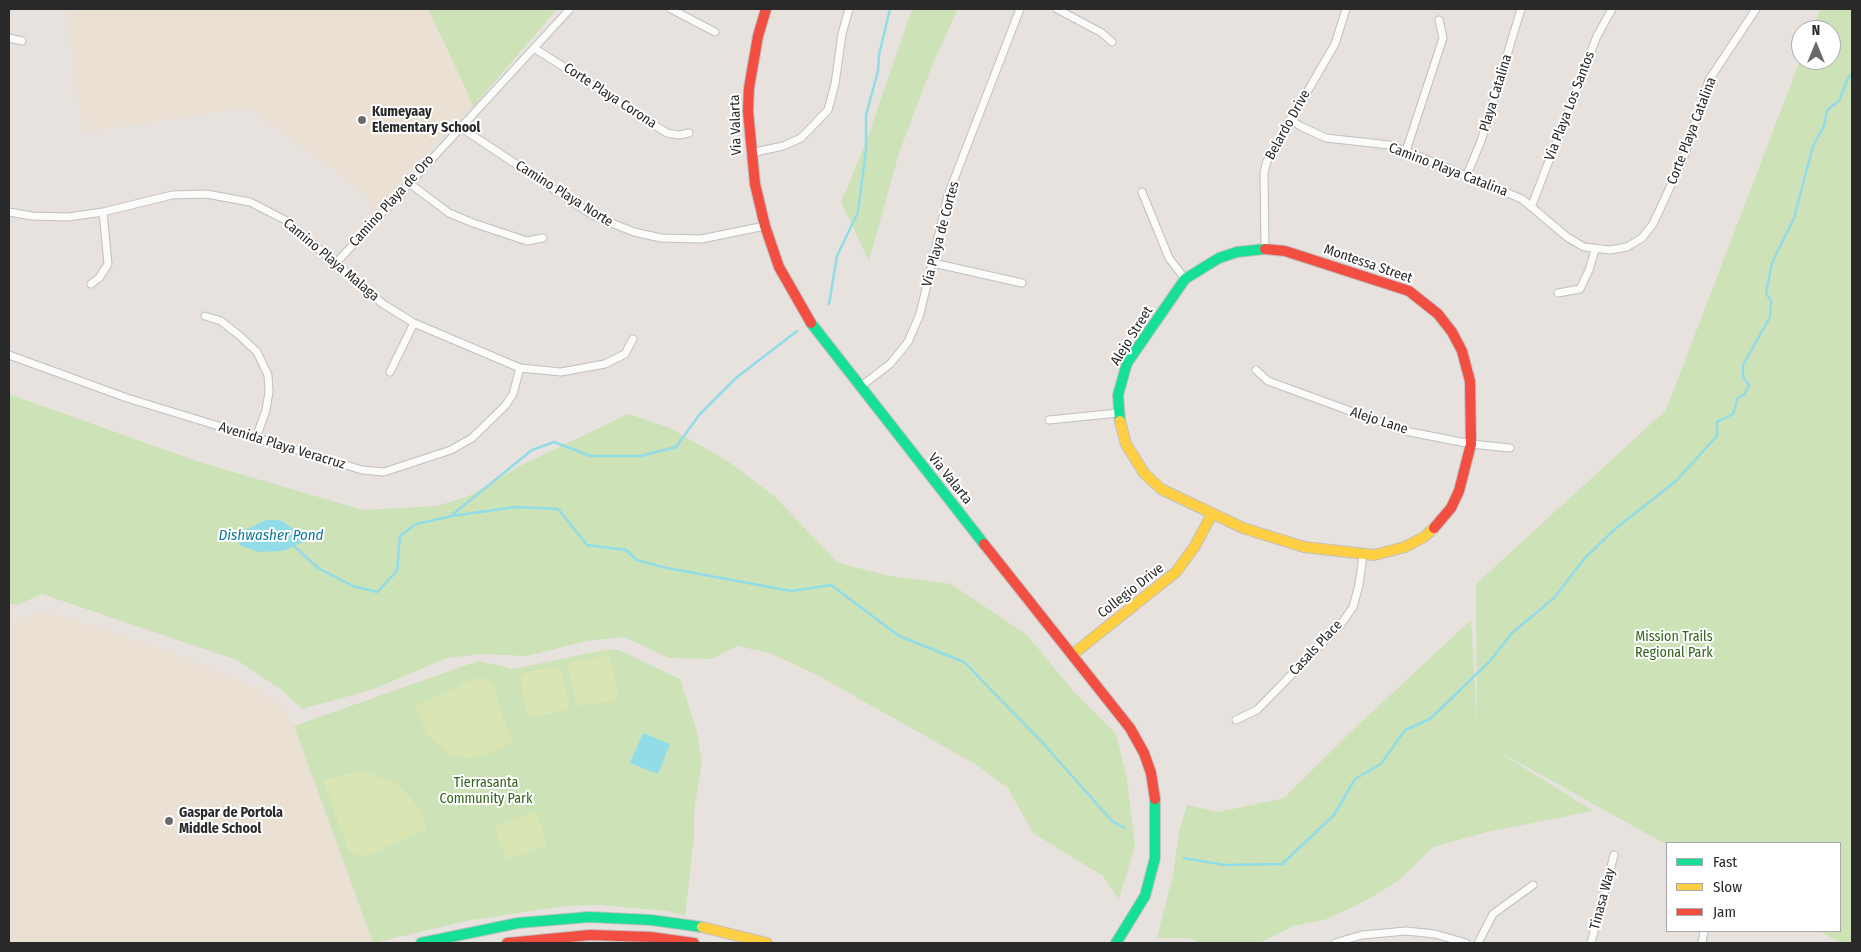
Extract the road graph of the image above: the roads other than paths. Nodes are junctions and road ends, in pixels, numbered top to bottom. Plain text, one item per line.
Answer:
1 (570, 9) edge
2 (671, 9) edge
3 (766, 9) edge
4 (849, 9) edge
5 (1020, 9) edge
6 (1057, 9) edge
7 (1346, 9) edge
8 (1521, 9) edge
9 (1612, 9) edge
10 (1756, 9) edge
11 (1439, 20) dead end
12 (715, 32) dead end
13 (9, 38) edge
14 (22, 41) dead end
15 (1112, 42) dead end
16 (534, 48) junction
17 (1290, 119) junction
18 (460, 127) junction
19 (689, 133) dead end
20 (1406, 151) junction
21 (750, 153) junction
22 (1466, 177) junction
23 (409, 183) junction
24 (1142, 192) dead end
25 (1532, 206) junction
26 (9, 212) edge
27 (103, 212) junction
28 (765, 226) junction
29 (543, 238) dead end
30 (1265, 249) junction
31 (1595, 250) junction
32 (337, 262) junction
33 (933, 263) junction
34 (1185, 279) junction
35 (1022, 283) dead end
36 (91, 284) dead end
37 (1558, 293) dead end
38 (205, 316) dead end
39 (414, 323) junction
40 (633, 339) dead end
41 (9, 355) edge
42 (520, 368) junction
43 (1256, 370) dead end
44 (390, 372) dead end
45 (860, 387) junction
46 (1118, 413) junction
47 (1049, 420) dead end
48 (256, 438) junction
49 (1471, 444) junction
50 (1510, 448) dead end
51 (1212, 514) junction
52 (1363, 555) junction
53 (1073, 654) junction
54 (1236, 720) dead end
55 (1614, 855) dead end
56 (1534, 885) dead end
57 (615, 918) junction
58 (590, 935) junction
59 (421, 943) edge
60 (507, 943) edge
61 (694, 943) edge
62 (767, 943) edge
63 (1116, 943) edge
64 (1335, 943) edge
65 (1466, 943) edge
66 (1478, 943) edge
67 (1591, 943) edge

1 - 16 street, Camino Playa de Oro
2 - 12 street
3 - 21 main road, Via Valarta
4 - 21 street
5 - 33 street, Via Playa de Cortes
6 - 15 street
7 - 17 street, Belardo Drive
8 - 22 street, Playa Catalina
9 - 25 street, Via Playa Los Santos
10 - 31 street, Corte Playa Catalina
11 - 20 street
13 - 14 street
16 - 18 street, Camino Playa de Oro
16 - 19 street, Corte Playa Corona
17 - 20 street, Camino Playa Catalina
17 - 30 street, Belardo Drive
18 - 23 street, Camino Playa de Oro
18 - 28 street, Camino Playa Norte
20 - 22 street, Camino Playa Catalina
21 - 28 main road, Via Valarta
22 - 25 street, Camino Playa Catalina
23 - 29 street
23 - 32 street, Camino Playa de Oro
24 - 34 street
25 - 31 street, Camino Playa Catalina
26 - 27 street, Camino Playa Malaga
27 - 32 street, Camino Playa Malaga
27 - 36 street
28 - 45 main road, Via Valarta
30 - 34 main road, Alejo Street
30 - 49 main road, Montessa Street
31 - 37 street
32 - 39 street, Camino Playa Malaga
33 - 35 street
33 - 45 street, Via Playa de Cortes
34 - 46 main road, Alejo Street
38 - 48 street
39 - 42 street, Camino Playa Malaga
39 - 44 street
40 - 42 street, Camino Playa Malaga
41 - 48 street, Avenida Playa Veracruz
42 - 48 street, Avenida Playa Veracruz
43 - 49 street, Alejo Lane
45 - 53 main road, Via Valarta
46 - 47 street
46 - 51 main road, Alejo Street
49 - 50 street, Alejo Lane
49 - 52 main road, Montessa Street
51 - 52 main road, Montessa Street
51 - 53 main road, Collegio Drive
52 - 54 street, Casals Place
53 - 63 main road, Via Valarta
55 - 67 street, Tinasa Way
56 - 66 street
57 - 58 main road
57 - 59 main road
57 - 62 main road
58 - 60 main road
58 - 61 main road
64 - 65 street

